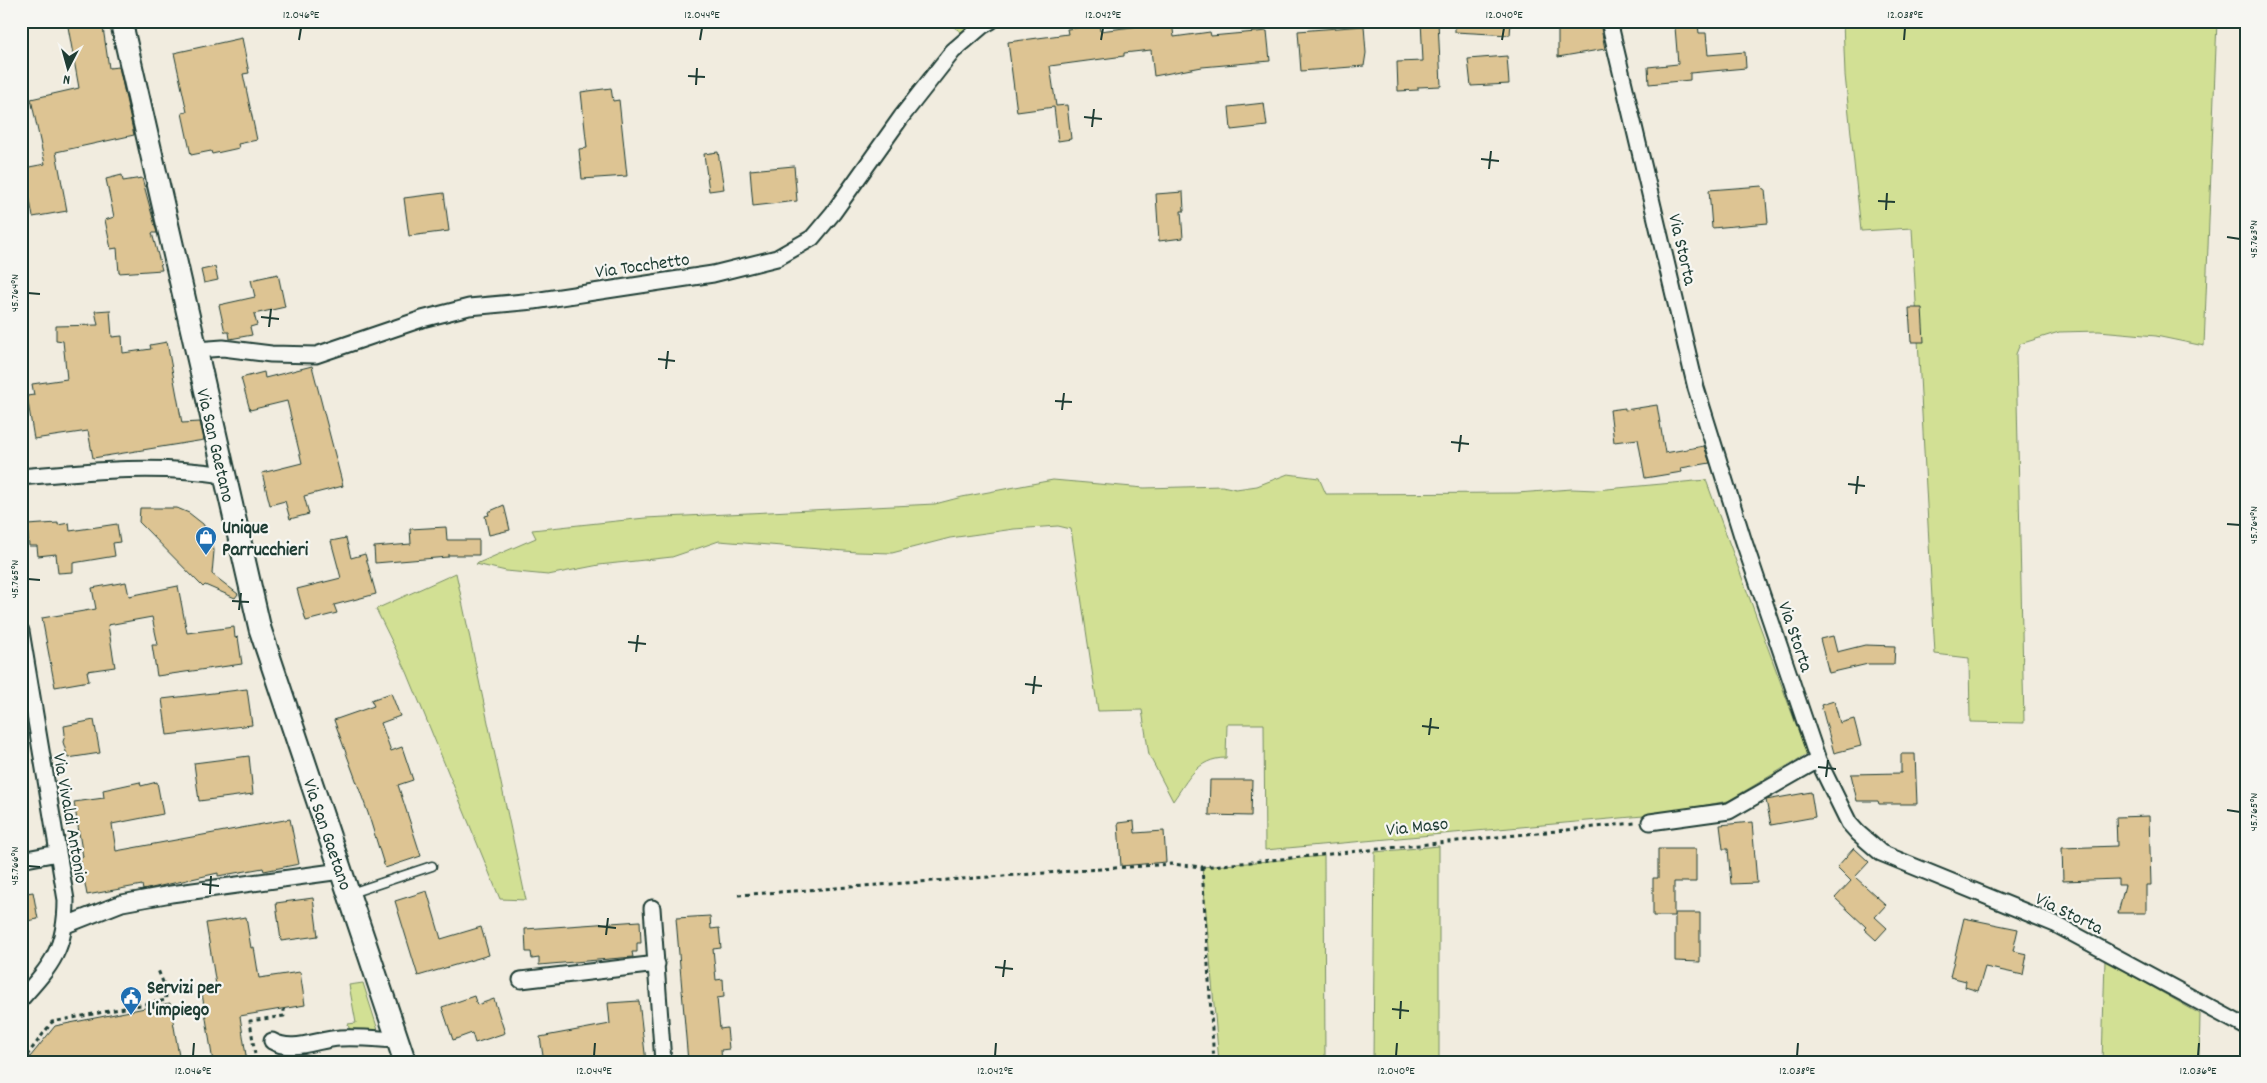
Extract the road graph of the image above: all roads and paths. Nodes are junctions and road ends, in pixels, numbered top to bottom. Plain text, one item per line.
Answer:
1 (121, 21) edge
2 (991, 21) edge
3 (1610, 21) edge
4 (196, 350) junction
5 (224, 475) junction
6 (21, 477) edge
7 (21, 631) edge
8 (27, 709) edge
9 (1818, 760) junction
10 (1650, 822) joint
11 (58, 853) junction
12 (21, 860) edge
13 (432, 866) dead end
14 (1202, 866) junction
15 (341, 871) junction
16 (349, 894) junction
17 (738, 895) dead end
18 (652, 908) dead end
19 (66, 925) junction
20 (657, 964) junction
21 (158, 970) dead end
22 (520, 980) dead end
23 (21, 999) edge
24 (2246, 1028) edge
25 (38, 1040) junction
26 (398, 1040) junction
27 (272, 1041) dead end
28 (39, 1045) dead end
29 (22, 1062) edge
30 (405, 1062) edge
31 (663, 1062) edge
32 (1214, 1062) edge

1 - 4 street, Via San Gaetano
2 - 4 street, Via Tocchetto
3 - 9 street, Via Storta
4 - 5 street, Via San Gaetano
5 - 6 street
5 - 15 street, Via San Gaetano
7 - 8 street, Via Vivaldi Antonio
8 - 11 street, Via Vivaldi Antonio
9 - 10 street
9 - 24 street, Via Storta
10 - 14 path, Via Maso
11 - 12 street
11 - 19 street, Via Vivaldi Antonio
13 - 16 lane
14 - 17 path, Via Maso
14 - 32 path
15 - 16 street, Via San Gaetano
15 - 19 street
16 - 26 street, Via San Gaetano
18 - 20 street
19 - 23 street, Via Vivaldi Antonio
20 - 22 street
20 - 31 street
21 - 25 path
25 - 28 path
25 - 29 path
26 - 27 street
26 - 30 street, Via San Gaetano

